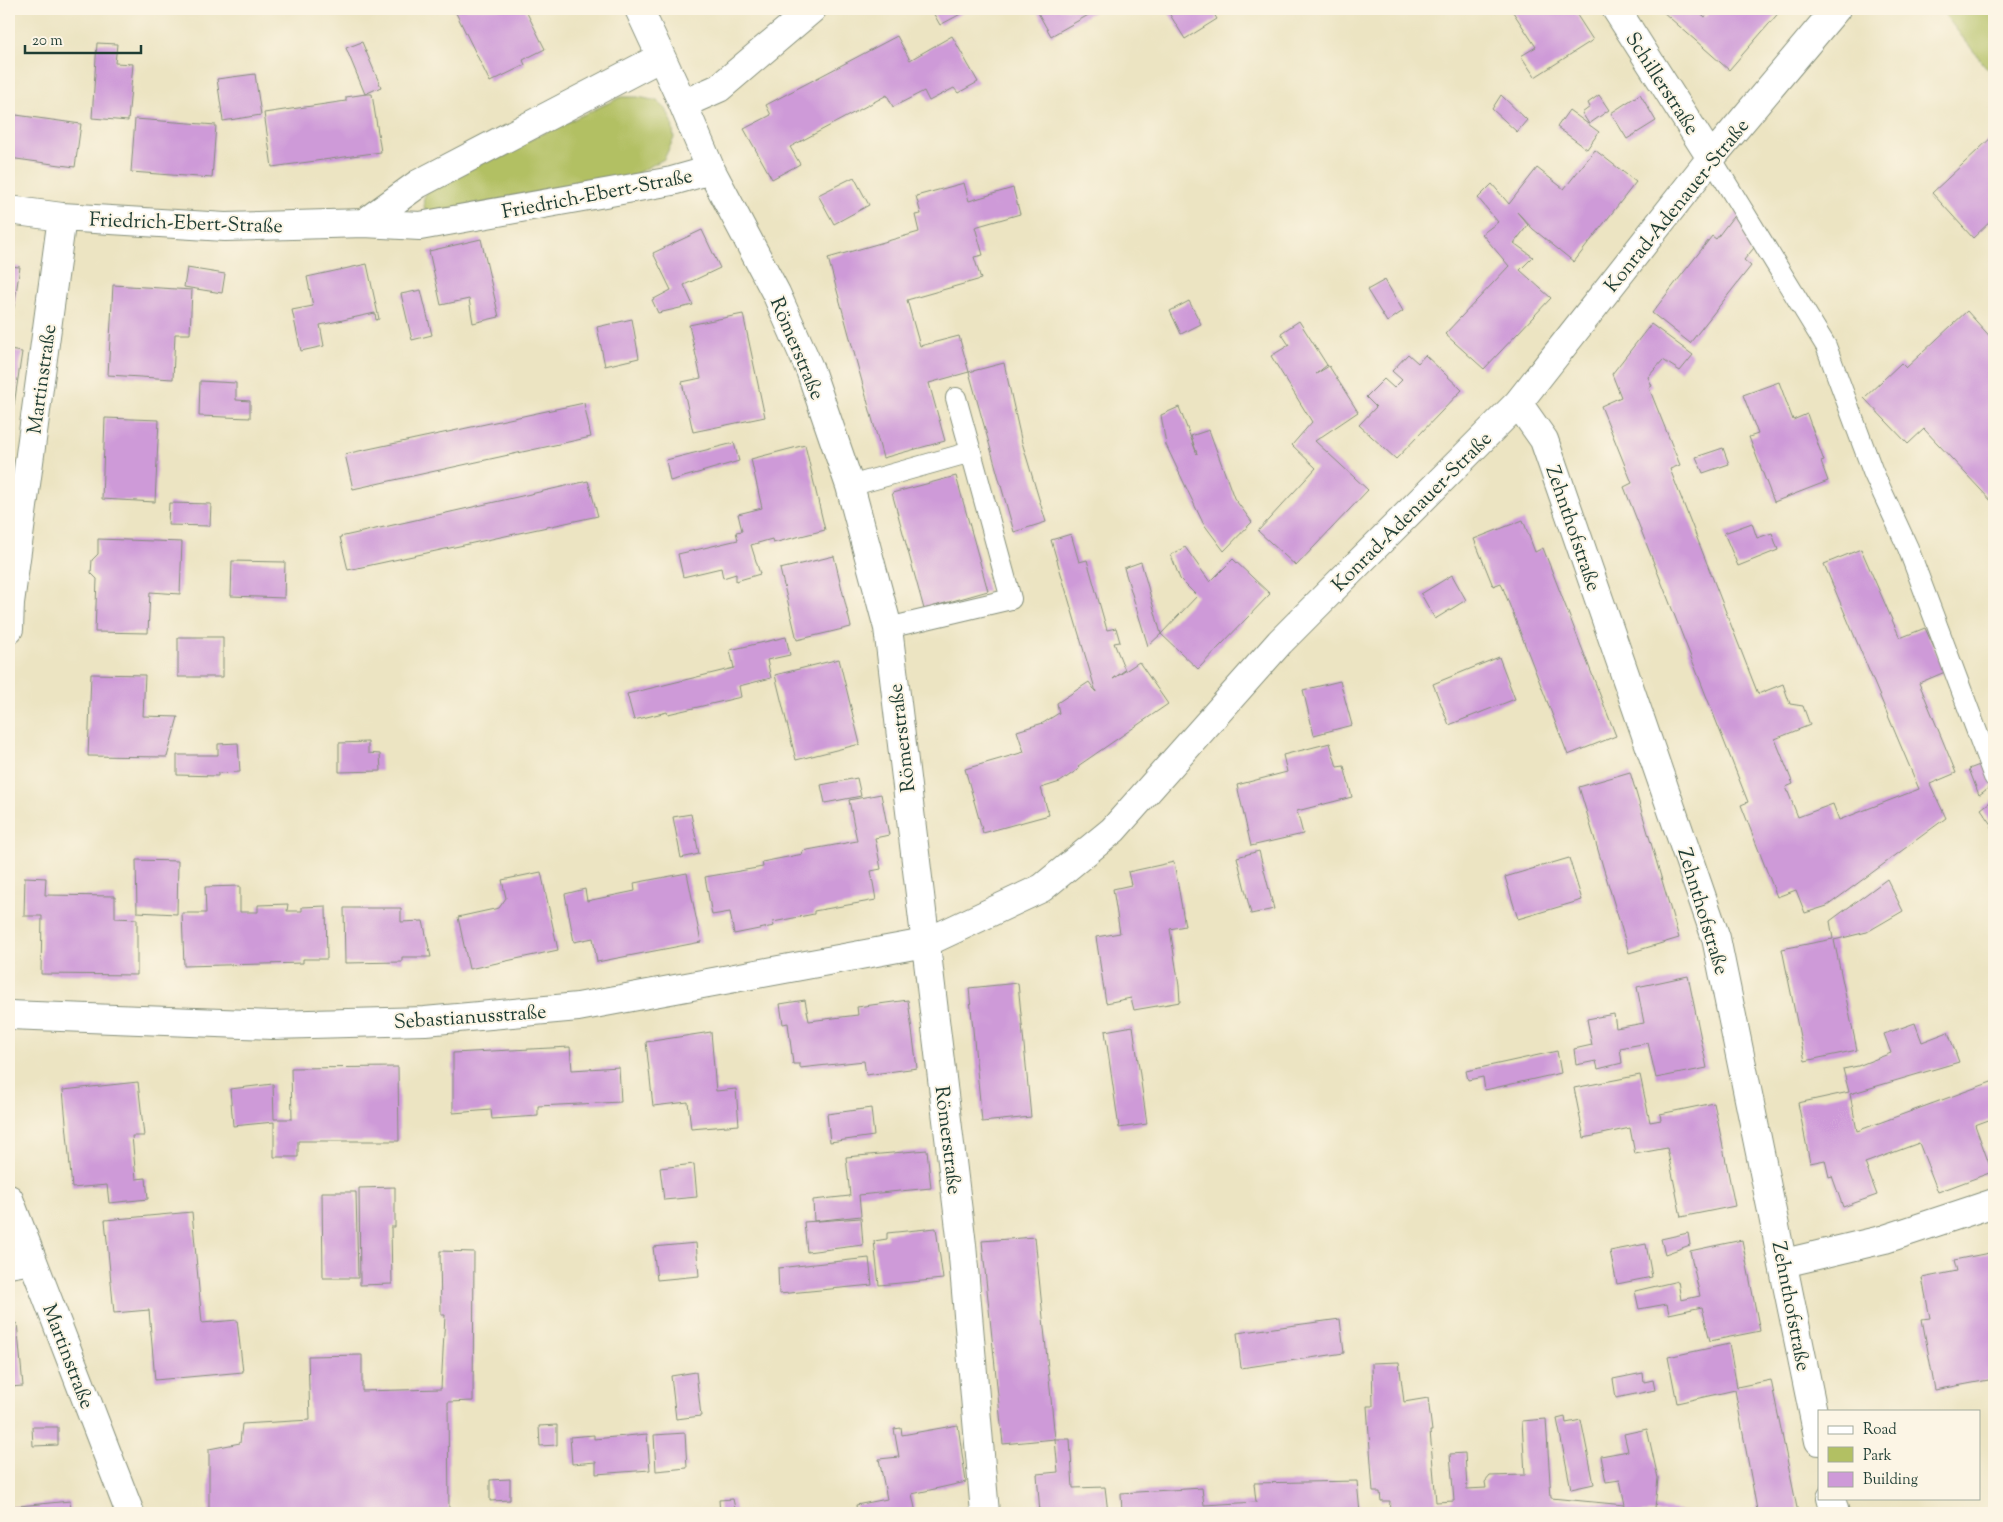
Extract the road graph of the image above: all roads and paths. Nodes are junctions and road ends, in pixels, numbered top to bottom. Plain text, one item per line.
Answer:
1 (639, 9) edge
2 (812, 9) edge
3 (1616, 9) edge
4 (1836, 9) edge
5 (661, 57) junction
6 (684, 104) junction
7 (1711, 158) junction
8 (711, 170) junction
9 (9, 210) edge
10 (62, 218) junction
11 (364, 223) junction
12 (956, 398) dead end
13 (1518, 403) junction
14 (971, 452) junction
15 (850, 486) junction
16 (888, 628) junction
17 (9, 629) edge
18 (1994, 777) edge
19 (925, 943) junction
20 (9, 1015) edge
21 (9, 1199) edge
22 (1994, 1204) edge
23 (20, 1262) edge
24 (1784, 1263) junction
25 (1818, 1436) edge
26 (1832, 1500) edge
27 (130, 1513) edge
28 (985, 1513) edge
29 (1835, 1513) edge

1 - 5 street, Römerstraße
2 - 6 street
3 - 7 street, Schillerstraße
4 - 7 street, Konrad-Adenauer-Straße
5 - 6 street, Römerstraße
5 - 11 street
6 - 8 street, Römerstraße
7 - 13 street, Konrad-Adenauer-Straße
7 - 18 lane
8 - 11 street, Friedrich-Ebert-Straße
8 - 15 street, Römerstraße
9 - 10 street, Friedrich-Ebert-Straße
10 - 11 street, Friedrich-Ebert-Straße
10 - 17 street, Martinstraße
12 - 14 lane
13 - 19 street, Konrad-Adenauer-Straße
13 - 24 street, Zehnthofstraße
14 - 15 lane
14 - 16 lane
15 - 16 street, Römerstraße
16 - 19 street, Römerstraße
19 - 20 street, Sebastianusstraße
19 - 28 street, Römerstraße
21 - 23 street, Martinstraße
22 - 24 street
23 - 27 street, Martinstraße
24 - 25 street, Zehnthofstraße
26 - 29 street

